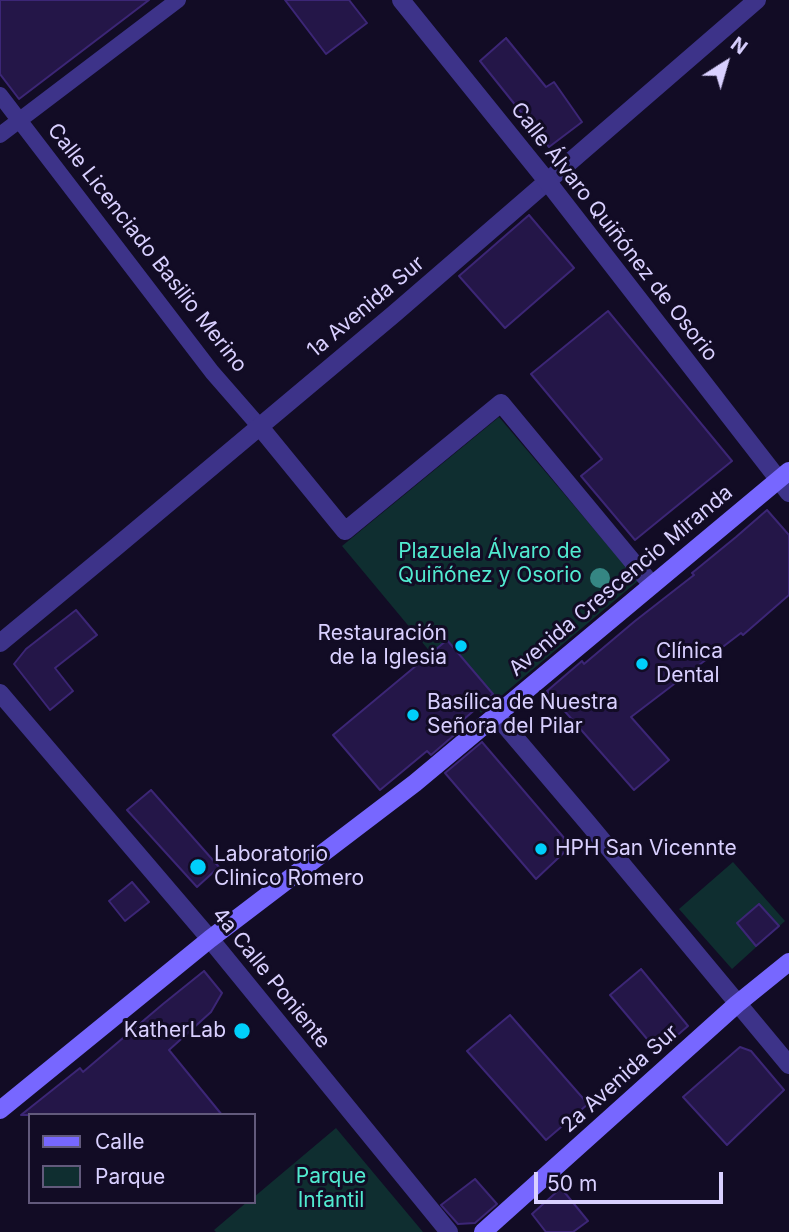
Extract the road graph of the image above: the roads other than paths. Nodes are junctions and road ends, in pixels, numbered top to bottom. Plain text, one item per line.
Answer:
1 (178, 0) edge
2 (401, 0) edge
3 (757, 0) edge
4 (0, 95) edge
5 (20, 121) junction
6 (0, 135) edge
7 (547, 181) junction
8 (260, 427) junction
9 (785, 481) edge
10 (652, 585) junction
11 (0, 643) edge
12 (0, 693) edge
13 (496, 715) junction
14 (210, 939) junction
15 (789, 962) edge
16 (737, 1004) junction
17 (789, 1065) edge
18 (0, 1110) edge
19 (449, 1232) edge
20 (483, 1232) edge

1 - 5 street
2 - 7 street, Calle Álvaro Quiñónez de Osorio
3 - 7 street, 1a Avenida Sur
4 - 5 street, Calle Licenciado Basilio Merino
5 - 6 street
5 - 8 street, Calle Licenciado Basilio Merino
7 - 8 street, 1a Avenida Sur
7 - 9 street, Calle Álvaro Quiñónez de Osorio
8 - 10 street
8 - 11 street, 1a Avenida Sur
9 - 10 main road, Avenida Crescencio Miranda
10 - 13 main road, Avenida Crescencio Miranda
12 - 14 street, 4a Calle Poniente
13 - 14 main road, Avenida Crescencio Miranda
13 - 16 street
14 - 18 main road, Avenida Crescencio Miranda
14 - 19 street, 4a Calle Poniente
15 - 16 main road, 2a Avenida Sur
16 - 17 street
16 - 20 main road, 2a Avenida Sur

